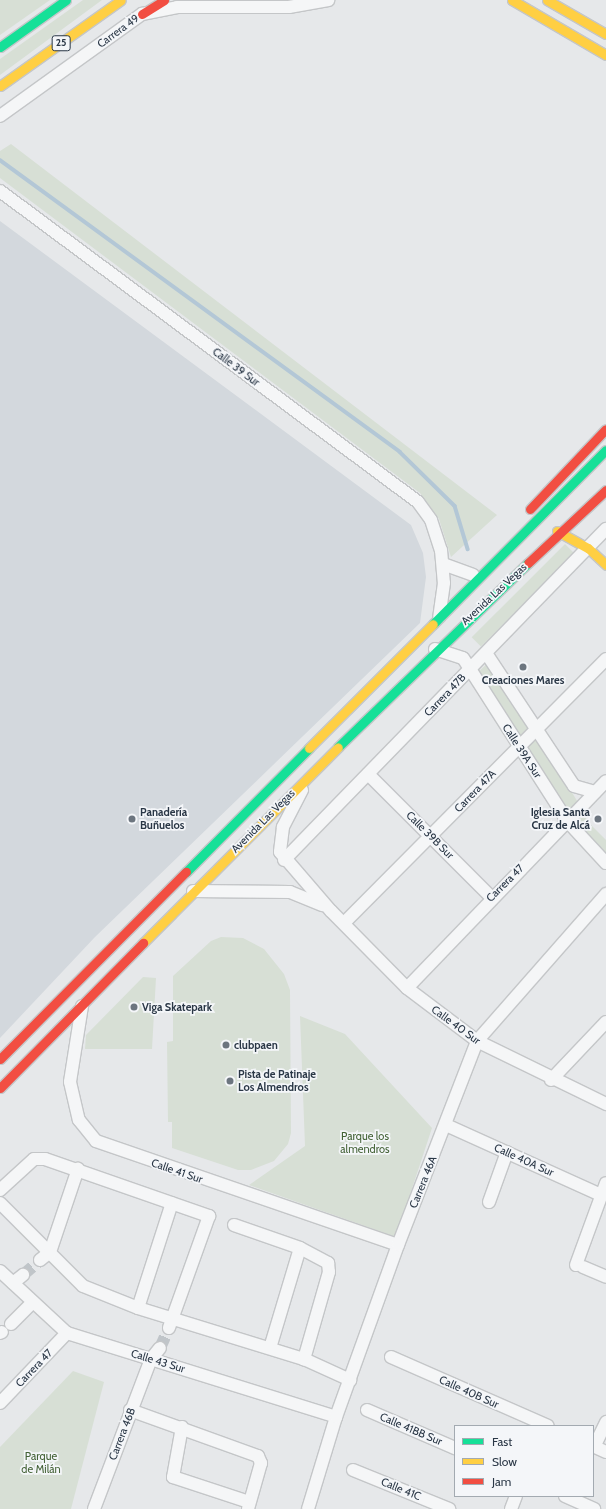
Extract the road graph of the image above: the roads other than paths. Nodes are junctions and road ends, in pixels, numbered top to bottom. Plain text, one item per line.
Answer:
1 (66, 0) edge
2 (121, 0) edge
3 (164, 0) edge
4 (328, 0) edge
5 (512, 0) edge
6 (547, 0) edge
7 (142, 14) junction
8 (606, 34) edge
9 (0, 48) edge
10 (606, 55) edge
11 (0, 86) edge
12 (0, 116) edge
13 (0, 191) edge
14 (606, 429) edge
15 (606, 450) edge
16 (606, 478) edge
17 (606, 490) edge
18 (525, 515) dead end
19 (606, 530) edge
20 (510, 531) dead end
21 (560, 532) junction
22 (588, 548) junction
23 (443, 564) junction
24 (606, 565) edge
25 (474, 580) junction
26 (474, 604) junction
27 (438, 622) junction
28 (435, 649) junction
29 (486, 652) junction
30 (606, 659) edge
31 (470, 669) junction
32 (537, 729) junction
33 (519, 746) junction
34 (312, 772) junction
35 (368, 774) junction
36 (606, 781) edge
37 (594, 792) junction
38 (242, 816) junction
39 (568, 822) junction
40 (431, 836) junction
41 (284, 860) junction
42 (606, 863) edge
43 (219, 865) junction
44 (193, 891) junction
45 (165, 892) junction
46 (606, 894) edge
47 (491, 897) junction
48 (332, 911) junction
49 (344, 923) junction
50 (407, 988) junction
51 (83, 1004) junction
52 (606, 1022) edge
53 (477, 1041) junction
54 (0, 1059) edge
55 (551, 1080) junction
56 (0, 1088) edge
57 (606, 1104) edge
58 (446, 1125) junction
59 (507, 1152) junction
60 (78, 1169) junction
61 (606, 1183) edge
62 (0, 1190) edge
63 (602, 1195) junction
64 (489, 1202) dead end
65 (0, 1203) edge
66 (172, 1203) junction
67 (234, 1225) dead end
68 (398, 1245) junction
69 (300, 1248) junction
70 (50, 1252) junction
71 (40, 1260) tunnel mouth
72 (0, 1271) edge
73 (23, 1275) tunnel mouth
74 (606, 1277) edge
75 (13, 1283) junction
76 (33, 1302) junction
77 (138, 1308) junction
78 (175, 1317) junction
79 (170, 1328) tunnel mouth
80 (4, 1330) edge
81 (67, 1333) junction
82 (160, 1348) tunnel mouth
83 (270, 1348) junction
84 (391, 1357) dead end
85 (151, 1360) junction
86 (304, 1360) junction
87 (350, 1380) junction
88 (0, 1403) edge
89 (130, 1410) junction
90 (367, 1410) dead end
91 (336, 1417) junction
92 (606, 1422) edge
93 (545, 1425) edge
94 (182, 1427) junction
95 (594, 1447) edge
96 (454, 1448) edge
97 (606, 1452) edge
98 (353, 1470) dead end
99 (516, 1497) edge
100 (567, 1497) edge
101 (249, 1505) edge
102 (94, 1509) edge
103 (308, 1509) edge
104 (449, 1509) edge
105 (511, 1509) edge
106 (594, 1509) edge

1 - 9 main road
2 - 11 main road, 25
3 - 7 main road
4 - 7 street, Carrera 49
5 - 10 main road
6 - 8 main road
7 - 12 street, Carrera 49
13 - 23 street, Calle 39 Sur
14 - 18 main road
15 - 25 main road, Avenida Las Vegas
16 - 21 main road, Avenida Las Vegas
17 - 21 main road, Avenida Las Vegas
19 - 22 street, Carrera 47B
20 - 25 main road, Avenida Las Vegas
21 - 22 main road
21 - 26 main road, Avenida Las Vegas
22 - 24 main road
22 - 29 street, Carrera 47B
23 - 25 street
23 - 27 street, Calle 39 Sur
25 - 26 main road
25 - 27 main road, Avenida Las Vegas
26 - 28 main road, Avenida Las Vegas
27 - 38 main road, Avenida Las Vegas
28 - 31 street, Calle 39A Sur
28 - 34 main road, Avenida Las Vegas
29 - 31 street, Carrera 47B
29 - 32 street
30 - 32 street, Carrera 47A
31 - 33 street, Calle 39A Sur
31 - 35 street, Carrera 47B
32 - 33 street, Carrera 47A
32 - 37 street
33 - 39 street, Calle 39A Sur
33 - 40 street, Carrera 47A
34 - 41 street
34 - 43 main road, Avenida Las Vegas
35 - 40 street, Calle 39B Sur
35 - 41 street, Carrera 47B
36 - 37 street, Carrera 47
37 - 39 street, Carrera 47
38 - 43 main road
38 - 45 main road, Avenida Las Vegas
39 - 42 street, Calle 39A Sur
39 - 47 street, Carrera 47
40 - 47 street, Calle 39B Sur
40 - 49 street, Carrera 47A
41 - 48 street, Calle 40 Sur
43 - 44 main road, Avenida Las Vegas
44 - 45 street, Calle 40 Sur
44 - 48 street, Calle 40 Sur
44 - 51 main road, Avenida Las Vegas
45 - 54 main road, Avenida Las Vegas
46 - 53 street, Carrera 46A
47 - 50 street, Carrera 47
48 - 49 street, Calle 40 Sur
49 - 50 street, Calle 40 Sur
50 - 53 street, Calle 40 Sur
51 - 56 main road, Avenida Las Vegas
51 - 68 street, Calle 41 Sur
52 - 55 street
53 - 55 street, Calle 40 Sur
53 - 58 street, Carrera 46A
55 - 57 street, Calle 40 Sur
58 - 59 street, Calle 40A Sur
58 - 68 street, Carrera 46A
59 - 63 street, Calle 40A Sur
59 - 64 street
60 - 62 street
60 - 66 street
60 - 70 street
61 - 63 street
63 - 74 street
65 - 70 street
66 - 77 street
66 - 78 street
67 - 69 street
68 - 87 street, Carrera 46A
69 - 83 street
69 - 86 street
70 - 71 street
70 - 77 street
72 - 75 street, Calle 43 Sur
73 - 75 street
75 - 76 street, Calle 43 Sur
76 - 80 street
76 - 81 street, Calle 43 Sur
77 - 78 street
78 - 79 street
78 - 83 street
81 - 85 street, Calle 43 Sur
81 - 88 street, Carrera 47
82 - 85 street, Carrera 46B
83 - 86 street
84 - 93 street, Calle 40B Sur
85 - 89 street, Carrera 46B
85 - 91 street, Calle 43 Sur
86 - 87 street
87 - 91 street, Carrera 46A
89 - 94 street
89 - 102 street, Carrera 46B
90 - 96 street, Calle 41BB Sur
91 - 103 street, Carrera 46A
92 - 95 street
94 - 101 street
94 - 101 street
95 - 97 street
98 - 104 street, Calle 41C
99 - 105 street
100 - 106 street

